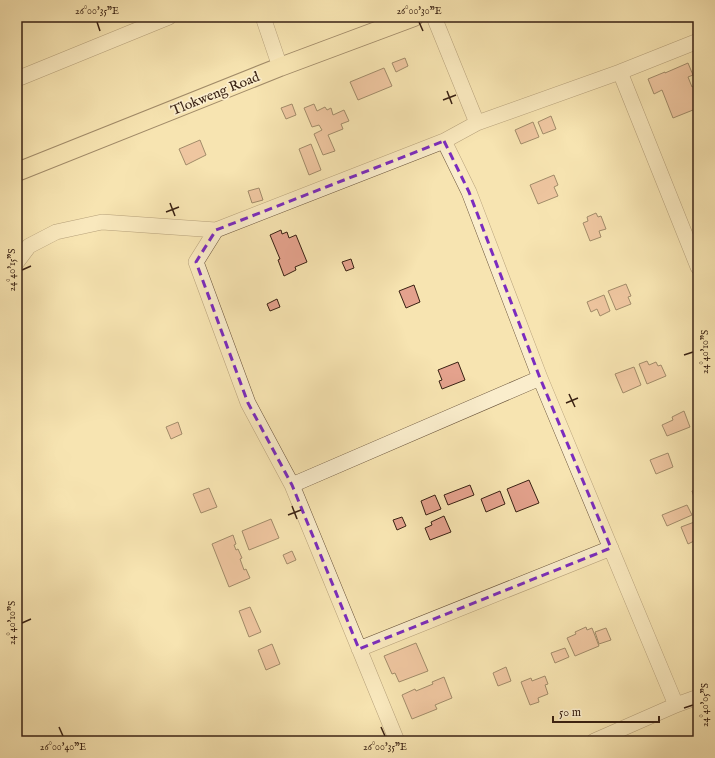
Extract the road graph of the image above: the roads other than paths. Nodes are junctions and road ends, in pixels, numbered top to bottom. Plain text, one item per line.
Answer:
1 (169, 17) edge
2 (263, 17) edge
3 (414, 17) edge
4 (434, 17) edge
5 (698, 41) edge
6 (280, 68) junction
7 (620, 72) junction
8 (17, 79) edge
9 (477, 123) junction
10 (444, 141) junction
11 (17, 172) edge
12 (216, 230) junction
13 (17, 262) edge
14 (698, 266) edge
15 (540, 378) junction
16 (292, 485) junction
17 (611, 548) junction
18 (359, 649) junction
19 (698, 697) edge
20 (676, 705) junction
21 (397, 741) edge
22 (594, 741) edge

1 - 8 street
2 - 6 street
3 - 6 main road, Tlokweng Road
4 - 9 street
5 - 7 street
6 - 11 main road, Tlokweng Road
7 - 9 street
7 - 14 street
9 - 10 street
10 - 12 street
10 - 15 street
12 - 13 street
12 - 16 street
15 - 16 street
15 - 17 street
16 - 18 street
17 - 18 street
17 - 20 street
18 - 21 street
19 - 20 street
20 - 22 street

